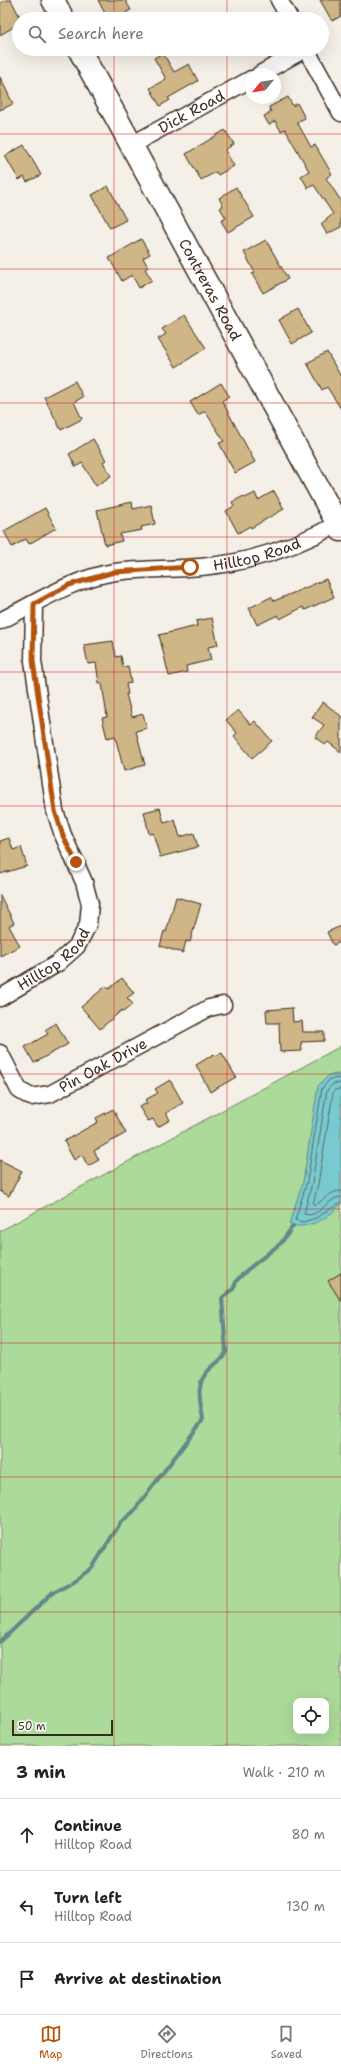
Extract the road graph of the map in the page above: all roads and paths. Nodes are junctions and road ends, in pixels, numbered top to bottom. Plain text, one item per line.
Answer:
1 (53, 0) edge
2 (279, 0) edge
3 (59, 12) edge
4 (286, 12) edge
5 (83, 56) edge
6 (293, 56) edge
7 (310, 56) edge
8 (271, 68) edge
9 (245, 82) edge
10 (341, 113) edge
11 (131, 145) junction
12 (340, 525) edge
13 (34, 604) junction
14 (0, 621) edge
15 (0, 998) edge
16 (223, 1005) dead end
17 (0, 1053) edge

1 - 3 street
2 - 4 street
5 - 11 street, Contreras Road
6 - 8 street
7 - 10 street
9 - 11 street, Dick Road
11 - 12 street, Contreras Road
12 - 13 street, Hilltop Road
13 - 14 street, Hilltop Road
13 - 15 street, Hilltop Road
16 - 17 street, Pin Oak Drive

